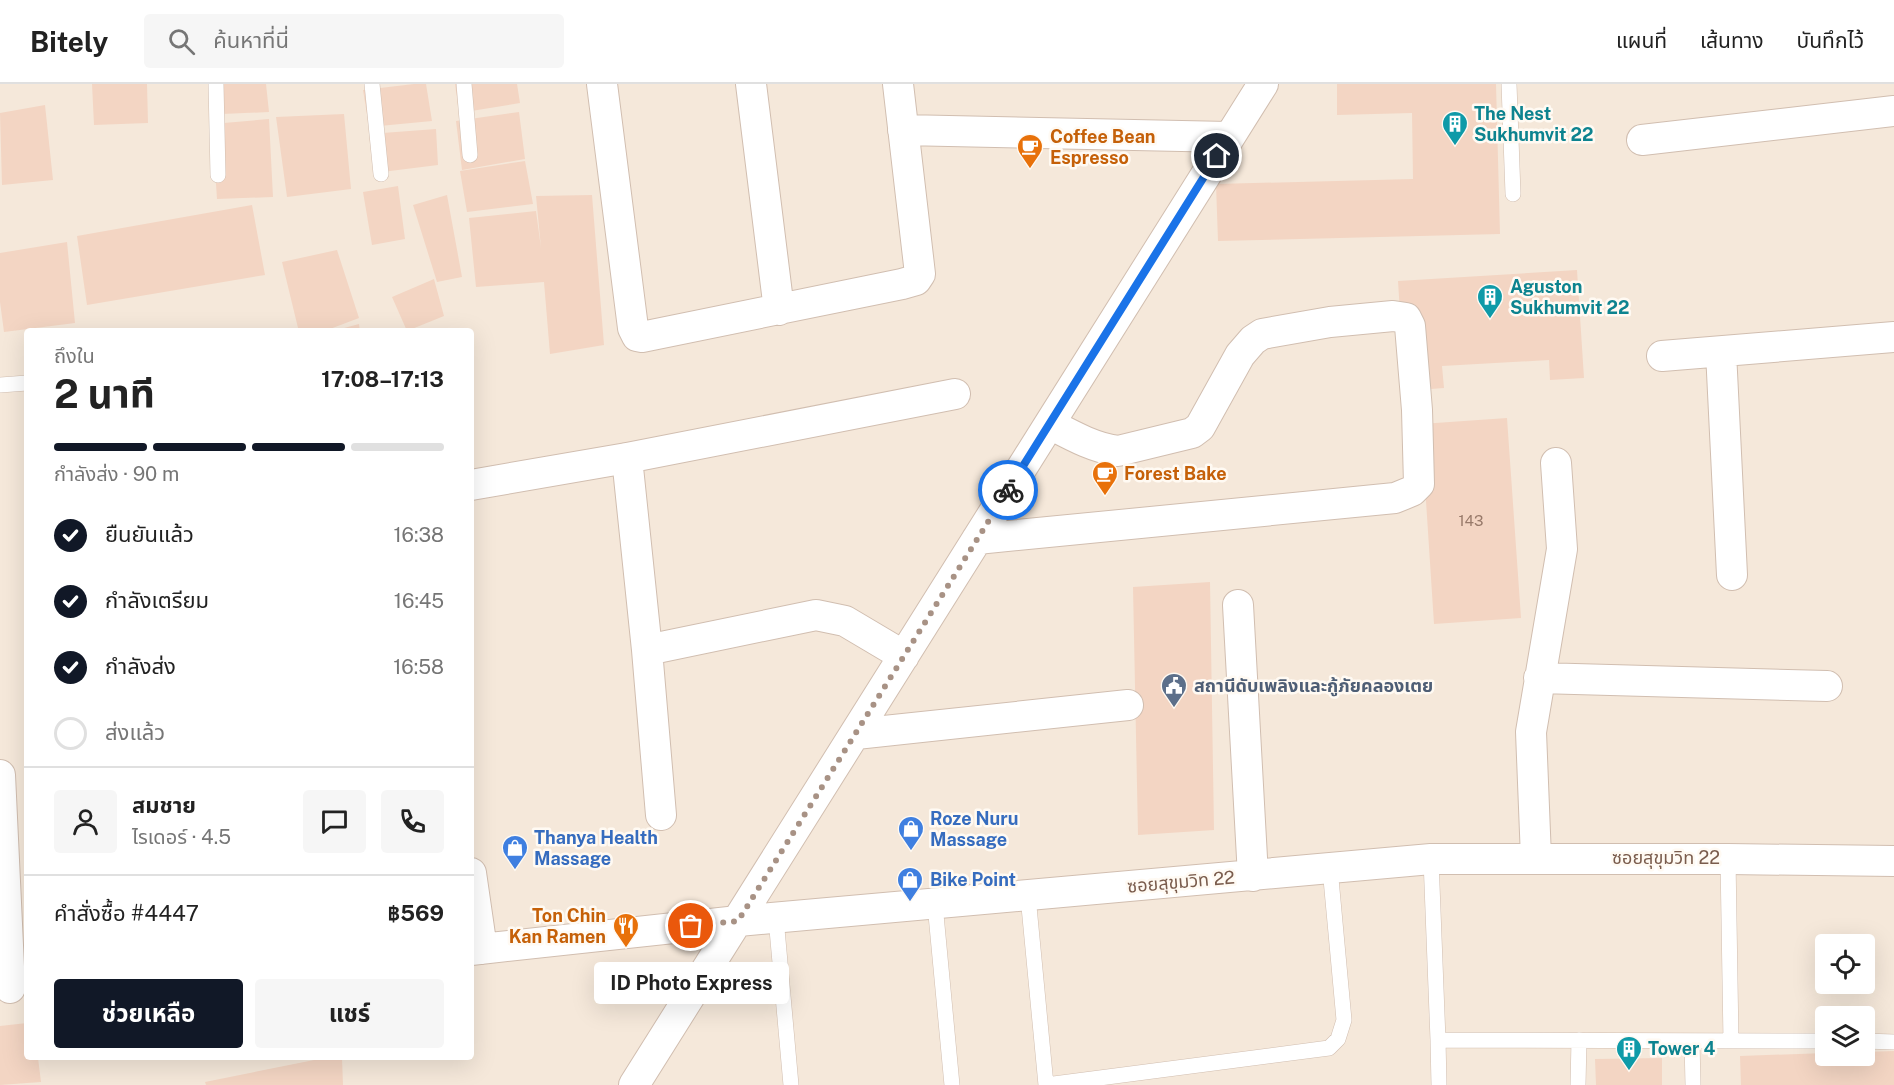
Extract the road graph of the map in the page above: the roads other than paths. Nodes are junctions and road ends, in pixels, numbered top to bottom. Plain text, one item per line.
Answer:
1 (216, 84) edge
2 (372, 84) edge
3 (464, 84) edge
4 (602, 84) edge
5 (751, 84) edge
6 (898, 84) edge
7 (1263, 84) edge
8 (1509, 84) edge
9 (1894, 111) edge
10 (903, 130) junction
11 (1229, 137) junction
12 (1642, 140) dead end
13 (470, 155) dead end
14 (381, 174) dead end
15 (218, 176) dead end
16 (1513, 194) dead end
17 (779, 310) junction
18 (1894, 337) edge
19 (1721, 352) junction
20 (1662, 356) dead end
21 (24, 383) edge
22 (0, 385) edge
23 (955, 394) dead end
24 (1050, 424) junction
25 (627, 458) junction
26 (1556, 463) dead end
27 (474, 484) edge
28 (977, 539) junction
29 (1732, 575) dead end
30 (1238, 606) dead end
31 (647, 650) junction
32 (904, 656) junction
33 (1539, 678) junction
34 (1827, 686) dead end
35 (1128, 705) dead end
36 (856, 734) junction
37 (0, 775) edge
38 (661, 815) dead end
39 (1536, 858) junction
40 (1431, 859) junction
41 (1728, 859) junction
42 (1894, 861) edge
43 (1330, 868) junction
44 (1253, 876) junction
45 (1028, 896) junction
46 (935, 904) junction
47 (776, 918) junction
48 (474, 919) edge
49 (738, 921) junction
50 (4, 938) edge
51 (476, 949) edge
52 (12, 988) edge
53 (1438, 1040) junction
54 (1579, 1040) junction
55 (1692, 1041) junction
56 (1731, 1041) junction
57 (1815, 1041) edge
58 (1875, 1041) edge
59 (1894, 1042) edge
60 (634, 1085) edge
61 (791, 1085) edge
62 (952, 1085) edge
63 (1046, 1085) edge
64 (1439, 1085) edge
65 (1578, 1085) edge
66 (1693, 1085) edge

1 - 15 lane
2 - 14 lane
3 - 13 lane
4 - 17 street
5 - 17 street
6 - 10 street
7 - 11 street
8 - 16 lane
9 - 12 street
10 - 11 street
10 - 17 street
11 - 24 street
18 - 19 street
19 - 20 street
19 - 29 street
21 - 22 lane
23 - 25 street
24 - 28 street
24 - 28 street
25 - 27 street
25 - 31 street
26 - 33 street
28 - 32 street
30 - 44 street
31 - 32 street
31 - 38 street
32 - 36 street
33 - 34 street
33 - 39 street
35 - 36 street
36 - 49 street
37 - 50 street
39 - 40 street, ซอยสุขุมวิท 22
39 - 41 street, ซอยสุขุมวิท 22
40 - 43 street, ซอยสุขุมวิท 22
40 - 53 lane
41 - 42 street, ซอยสุขุมวิท 22
41 - 56 lane
43 - 44 street, ซอยสุขุมวิท 22
43 - 63 lane
44 - 45 street, ซอยสุขุมวิท 22
45 - 46 street, ซอยสุขุมวิท 22
45 - 63 lane
46 - 47 street, ซอยสุขุมวิท 22
46 - 62 lane
47 - 49 street, ซอยสุขุมวิท 22
47 - 61 lane
48 - 51 street
49 - 51 street, ซอยสุขุมวิท 22
49 - 60 street
50 - 52 street
53 - 54 lane
53 - 64 lane
54 - 55 lane
54 - 65 lane
55 - 56 lane
55 - 66 lane
56 - 57 lane
58 - 59 lane

